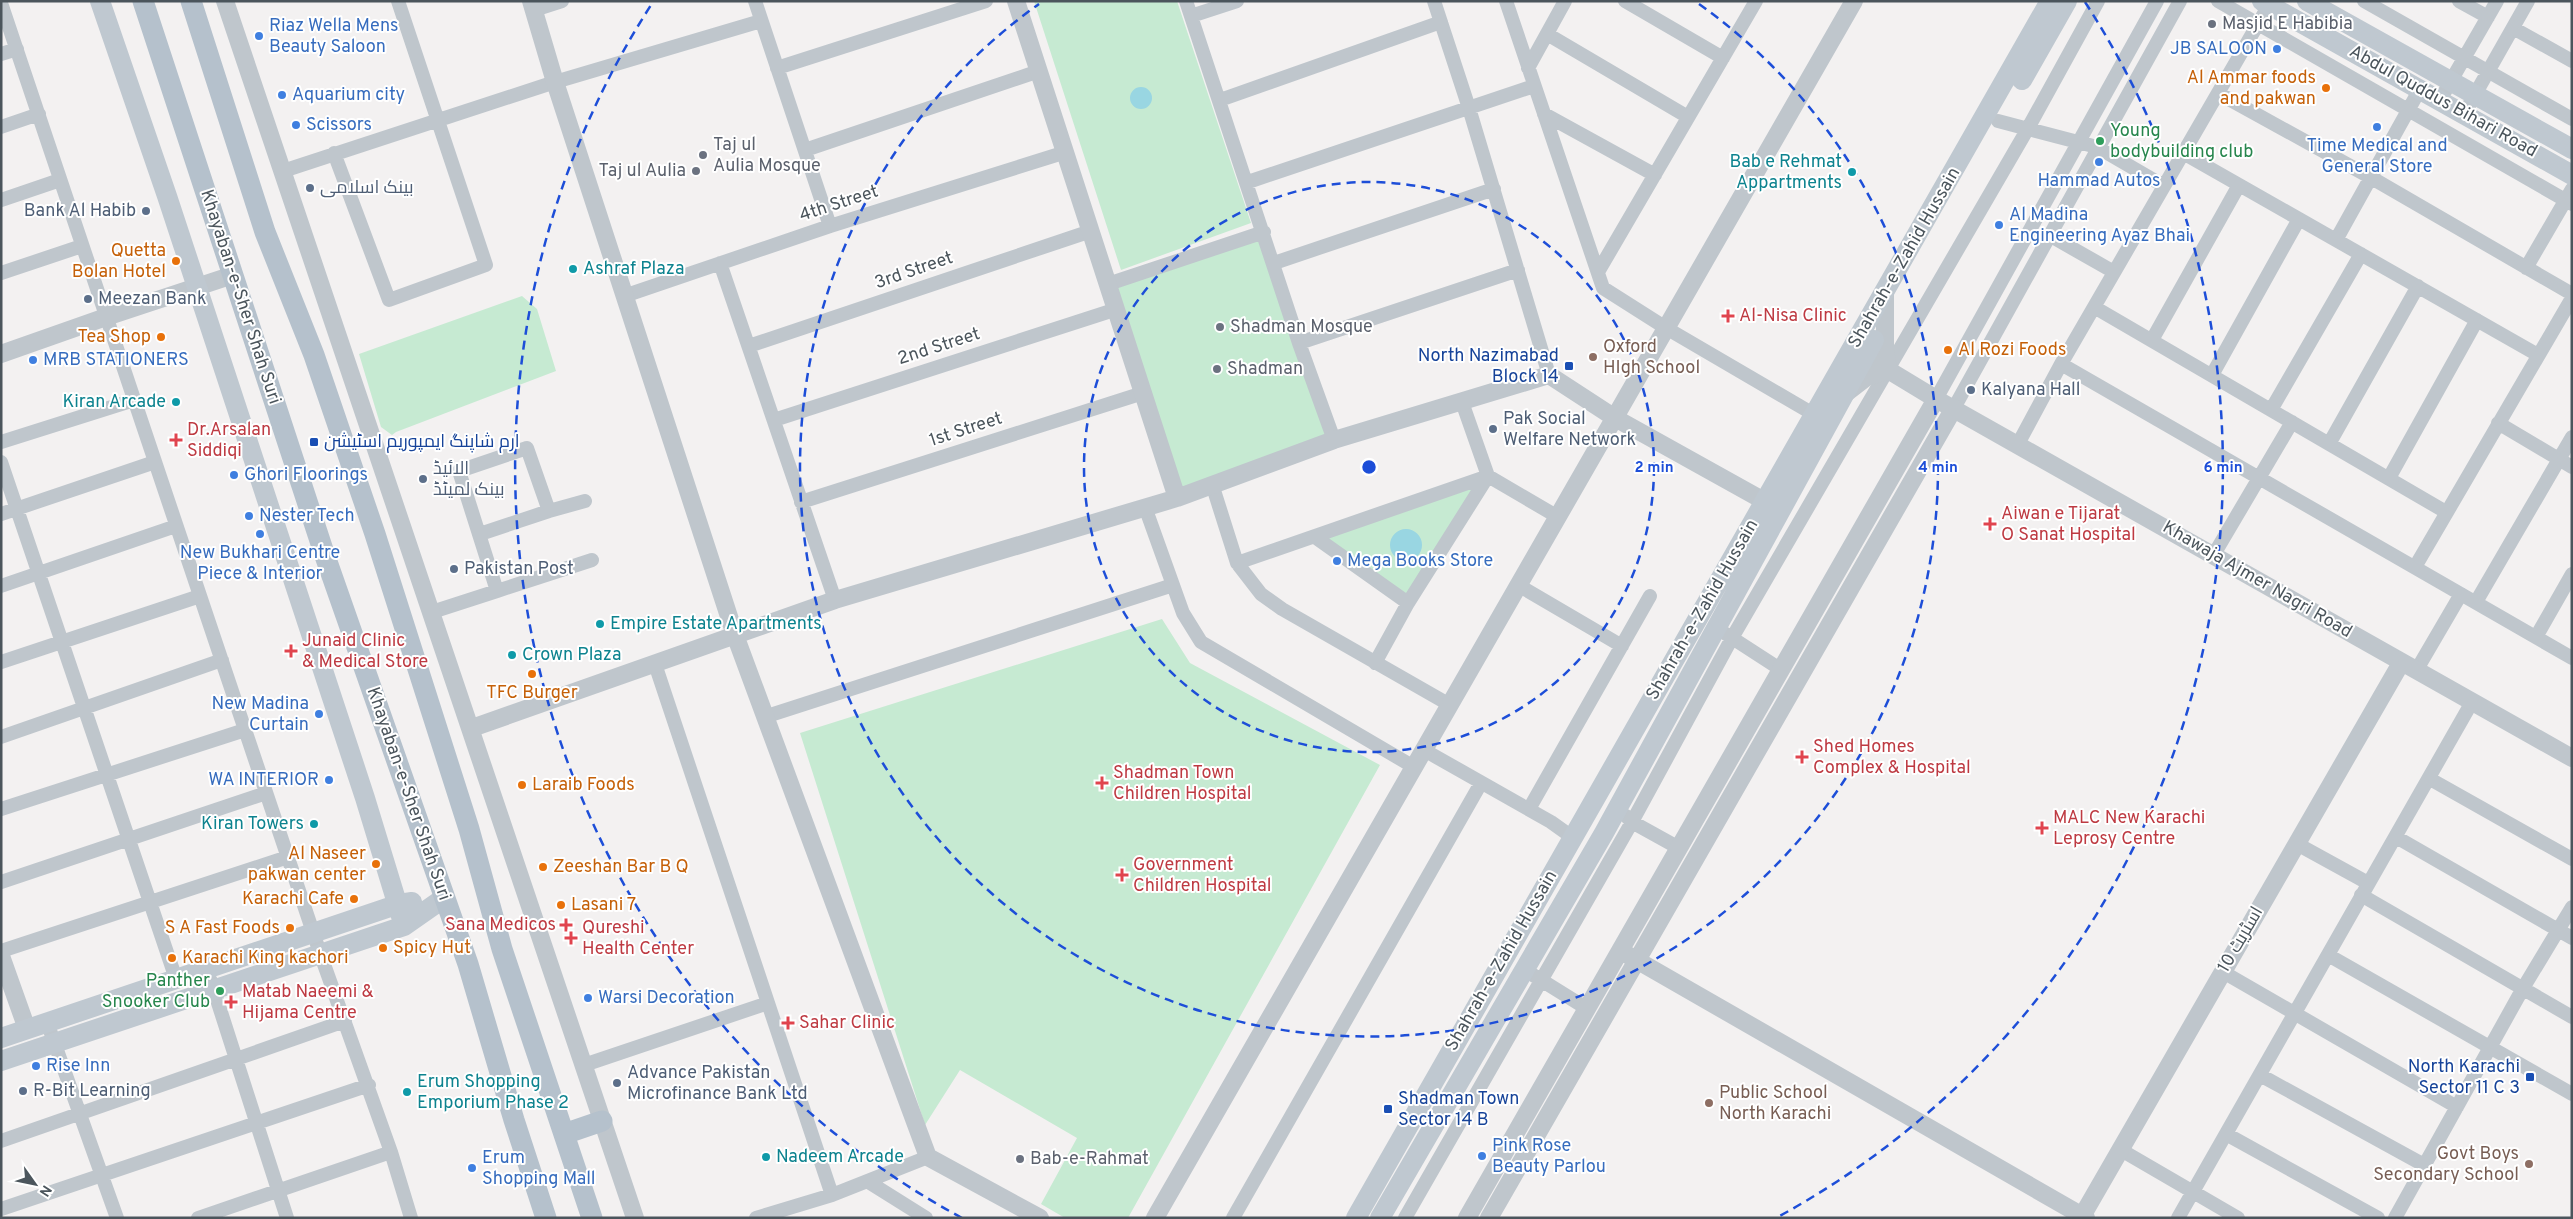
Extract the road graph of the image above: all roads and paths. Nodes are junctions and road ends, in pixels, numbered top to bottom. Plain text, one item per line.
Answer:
1 (100, 1) edge
2 (143, 1) edge
3 (191, 1) edge
4 (225, 1) edge
5 (398, 1) edge
6 (562, 1) edge
7 (755, 1) edge
8 (986, 1) edge
9 (1016, 1) edge
10 (1186, 1) edge
11 (1237, 1) edge
12 (1434, 1) edge
13 (1506, 1) edge
14 (1566, 1) edge
15 (1625, 1) edge
16 (1756, 1) edge
17 (1854, 1) edge
18 (2050, 1) edge
19 (2067, 1) edge
20 (2098, 1) edge
21 (2157, 1) edge
22 (2180, 1) edge
23 (2218, 1) edge
24 (2307, 1) edge
25 (2364, 1) edge
26 (2459, 1) edge
27 (2497, 1) edge
28 (2528, 1) edge
29 (1, 3) edge
30 (2266, 3) edge
31 (532, 6) edge
32 (1191, 16) junction
33 (2488, 17) junction
34 (761, 20) junction
35 (1441, 22) junction
36 (2259, 23) junction
37 (2513, 28) junction
38 (1547, 34) junction
39 (17, 49) junction
40 (1, 54) edge
41 (1723, 58) junction
42 (2464, 59) junction
43 (2572, 61) edge
44 (777, 68) junction
45 (1528, 68) junction
46 (1039, 71) junction
47 (2488, 72) junction
48 (555, 82) junction
49 (2451, 82) junction
50 (1534, 86) junction
51 (2420, 89) junction
52 (2218, 93) junction
53 (2475, 95) junction
54 (1220, 100) junction
55 (2440, 100) junction
56 (1469, 108) junction
57 (2407, 111) junction
58 (38, 114) junction
59 (1544, 114) junction
60 (2464, 114) junction
61 (1688, 117) junction
62 (2572, 119) edge
63 (436, 120) junction
64 (1998, 121) junction
65 (1, 127) edge
66 (2027, 130) junction
67 (2079, 143) junction
68 (2097, 147) junction
69 (2572, 149) edge
70 (805, 150) junction
71 (1066, 152) junction
72 (334, 154) junction
73 (2183, 154) junction
74 (283, 170) junction
75 (1655, 175) junction
76 (2572, 175) edge
77 (2370, 177) junction
78 (60, 180) junction
79 (1248, 182) junction
80 (2239, 185) junction
81 (2164, 186) junction
82 (1494, 189) junction
83 (2570, 197) edge
84 (1, 200) edge
85 (2299, 219) junction
86 (830, 226) junction
87 (1091, 231) junction
88 (1264, 232) junction
89 (2049, 234) junction
90 (2336, 240) junction
91 (82, 246) junction
92 (2361, 254) junction
93 (720, 263) junction
94 (1274, 263) junction
95 (2526, 268) junction
96 (1518, 270) junction
97 (1598, 272) junction
98 (2114, 272) junction
99 (1, 273) edge
100 (233, 275) junction
101 (1108, 284) junction
102 (197, 286) junction
103 (2418, 286) junction
104 (1885, 294) junction
105 (624, 296) junction
106 (2572, 296) edge
107 (2094, 307) junction
108 (1116, 310) junction
109 (106, 316) junction
110 (2477, 320) junction
111 (1884, 322) junction
112 (1666, 328) junction
113 (2152, 340) junction
114 (1299, 343) junction
115 (749, 346) junction
116 (1, 354) edge
117 (2538, 355) junction
118 (1865, 356) junction
119 (2061, 364) junction
120 (1888, 370) junction
121 (1549, 375) junction
122 (2212, 375) junction
123 (1143, 393) junction
124 (1844, 395) junction
125 (1936, 399) junction
126 (134, 400) junction
127 (1462, 402) junction
128 (1954, 408) junction
129 (2271, 410) junction
130 (1815, 415) junction
131 (1615, 418) junction
132 (774, 420) junction
133 (2292, 422) junction
134 (2498, 423) junction
135 (1804, 435) junction
136 (2572, 437) edge
137 (1334, 440) junction
138 (1, 442) edge
139 (2018, 444) junction
140 (2329, 444) junction
141 (2560, 459) junction
142 (1, 462) edge
143 (155, 462) junction
144 (2572, 467) edge
145 (1488, 476) junction
146 (2259, 478) junction
147 (2389, 478) junction
148 (1212, 484) junction
149 (1177, 498) junction
150 (585, 501) dead end
151 (801, 502) junction
152 (1766, 502) junction
153 (1145, 507) junction
154 (17, 509) junction
155 (549, 511) junction
156 (2446, 512) junction
157 (1, 514) edge
158 (1558, 517) junction
159 (176, 526) junction
160 (480, 534) junction
161 (1315, 537) junction
162 (2213, 556) junction
163 (592, 560) dead end
164 (1237, 564) junction
165 (2415, 567) junction
166 (39, 573) junction
167 (2571, 577) edge
168 (1173, 585) junction
169 (1518, 585) junction
170 (1, 586) edge
171 (497, 591) junction
172 (2461, 594) junction
173 (200, 596) junction
174 (1650, 596) dead end
175 (835, 600) junction
176 (1408, 602) junction
177 (2476, 602) junction
178 (432, 612) junction
179 (1725, 633) junction
180 (735, 635) junction
181 (2536, 637) junction
182 (62, 642) junction
183 (1622, 646) junction
184 (2572, 658) edge
185 (222, 660) junction
186 (1, 662) edge
187 (1375, 662) junction
188 (655, 664) junction
189 (2408, 667) junction
190 (1780, 668) junction
191 (2472, 702) junction
192 (1450, 705) junction
193 (84, 708) junction
194 (764, 717) junction
195 (472, 728) junction
196 (245, 730) junction
197 (1, 736) edge
198 (1424, 750) junction
199 (2572, 758) edge
200 (1414, 767) junction
201 (106, 774) junction
202 (2430, 779) junction
203 (1481, 783) junction
204 (266, 793) junction
205 (1618, 807) junction
206 (1, 809) edge
207 (1528, 809) junction
208 (1582, 819) junction
209 (1632, 822) junction
210 (1604, 833) junction
211 (1572, 837) junction
212 (2396, 837) junction
213 (128, 840) junction
214 (2296, 844) junction
215 (1679, 848) junction
216 (288, 857) junction
217 (2572, 859) edge
218 (1, 882) edge
219 (2364, 889) junction
220 (444, 898) junction
221 (150, 904) junction
222 (399, 904) junction
223 (2572, 907) edge
224 (404, 926) junction
225 (2558, 930) junction
226 (313, 933) junction
227 (2572, 938) edge
228 (1619, 950) junction
229 (1, 951) edge
230 (320, 953) junction
231 (2328, 955) junction
232 (1, 956) edge
233 (1636, 960) junction
234 (207, 968) junction
235 (1523, 970) junction
236 (2223, 972) junction
237 (176, 979) junction
238 (1541, 980) junction
239 (214, 989) junction
240 (2522, 990) junction
241 (768, 1003) junction
242 (1586, 1008) junction
243 (2295, 1014) junction
244 (2572, 1018) edge
245 (48, 1022) junction
246 (345, 1022) junction
247 (27, 1029) junction
248 (1, 1038) edge
249 (54, 1043) junction
250 (2490, 1047) junction
251 (234, 1059) junction
252 (1, 1061) edge
253 (584, 1065) junction
254 (2260, 1075) junction
255 (368, 1085) junction
256 (2572, 1094) edge
257 (2457, 1107) junction
258 (81, 1114) junction
259 (602, 1121) junction
260 (256, 1123) junction
261 (564, 1134) junction
262 (2226, 1134) junction
263 (1, 1141) edge
264 (2120, 1150) junction
265 (391, 1152) junction
266 (928, 1157) junction
267 (2424, 1165) junction
268 (102, 1176) junction
269 (867, 1181) junction
270 (278, 1190) junction
271 (2193, 1192) junction
272 (832, 1194) junction
273 (1, 1210) edge
274 (2083, 1217) edge
275 (117, 1218) edge
276 (198, 1218) edge
277 (287, 1218) edge
278 (411, 1218) edge
279 (546, 1218) edge
280 (592, 1218) edge
281 (635, 1218) edge
282 (756, 1218) edge
283 (926, 1218) edge
284 (1040, 1218) edge
285 (1155, 1218) edge
286 (1233, 1218) edge
287 (1356, 1218) edge
288 (1380, 1218) edge
289 (1405, 1218) edge
290 (1467, 1218) edge
291 (1489, 1218) edge
292 (2178, 1218) edge
293 (2238, 1218) edge
294 (2378, 1218) edge
295 (2395, 1218) edge

1 - 102 main road
2 - 100 main road, Khayaban-e-Sher Shah Suri
3 - 261 main road
4 - 74 street
5 - 63 street
6 - 31 street
7 - 34 street
8 - 44 street
9 - 46 street
10 - 32 street
11 - 32 street
12 - 35 street
13 - 45 street
14 - 38 street
15 - 41 street
16 - 41 street
17 - 112 street
18 - 104 main road, Shahrah-e-Zahid Hussain
19 - 64 main road, Shahrah-e-Zahid Hussain
20 - 66 street
21 - 67 street
22 - 68 street
23 - 36 street
24 - 49 main road, Abdul Quddus Bihari Road
25 - 42 street
26 - 33 street
27 - 33 street
28 - 37 street
29 - 39 street
30 - 36 street
30 - 51 main road, Abdul Quddus Bihari Road
31 - 48 street
32 - 54 street
33 - 42 street
34 - 44 street
34 - 48 street
35 - 54 street
35 - 56 street
36 - 52 street
36 - 57 street
37 - 43 street
37 - 47 street
38 - 45 street
38 - 61 street
39 - 40 street
39 - 58 street
41 - 61 street
42 - 47 street
42 - 49 street
44 - 70 street
45 - 50 street
46 - 70 street
46 - 71 street
47 - 53 street
47 - 62 street
48 - 63 street
48 - 105 street
49 - 53 main road, Abdul Quddus Bihari Road
49 - 55 street
50 - 56 street
50 - 59 street
51 - 55 main road, Abdul Quddus Bihari Road
51 - 57 street
52 - 73 street
52 - 77 street
53 - 60 street
53 - 69 main road, Abdul Quddus Bihari Road
54 - 79 street
55 - 60 main road, Abdul Quddus Bihari Road
56 - 79 street
56 - 82 street
57 - 77 street
57 - 83 street
58 - 65 street
58 - 78 street
59 - 75 street
59 - 97 street
60 - 76 main road, Abdul Quddus Bihari Road
61 - 75 street
63 - 72 street
63 - 72 street
64 - 66 street
64 - 111 main road, Shahrah-e-Zahid Hussain
66 - 67 street
66 - 120 street
67 - 68 street
67 - 125 street
68 - 81 street
68 - 89 street
70 - 86 street
71 - 86 street, 4th Street
71 - 87 street
72 - 74 street
73 - 80 street
73 - 81 street
74 - 178 street
75 - 97 street
77 - 90 street
77 - 95 street
78 - 84 street
78 - 91 street
79 - 88 street
80 - 85 street
80 - 113 street
81 - 98 street
82 - 94 street
82 - 96 street
83 - 95 street
85 - 90 street
85 - 122 street
86 - 93 street, 4th Street
87 - 101 street
87 - 115 street, 3rd Street
88 - 94 street
88 - 101 street
89 - 98 street
89 - 128 street
90 - 92 street
91 - 99 street
91 - 109 street
92 - 103 street
92 - 129 street
93 - 105 street, 4th Street
93 - 115 street
94 - 114 street
95 - 106 street
96 - 114 street
96 - 121 street
97 - 112 street
98 - 107 street
100 - 102 street
100 - 220 main road, Khayaban-e-Sher Shah Suri
101 - 108 street
102 - 109 street
102 - 222 main road
103 - 110 street
103 - 140 street
104 - 111 street
104 - 130 main road, Shahrah-e-Zahid Hussain
105 - 180 street
106 - 117 street
107 - 113 street
107 - 119 street
108 - 123 street
108 - 132 street, 2nd Street
109 - 116 street
109 - 126 street
110 - 117 street
110 - 147 street
111 - 118 main road, Shahrah-e-Zahid Hussain
111 - 120 street
112 - 130 street
112 - 131 street
113 - 122 street
114 - 137 street
115 - 132 street
117 - 134 street
118 - 120 street, Khawaja Ajmer Nagri Road
118 - 124 main road, Shahrah-e-Zahid Hussain
119 - 139 street
119 - 146 street
120 - 124 street
120 - 125 street, Khawaja Ajmer Nagri Road
120 - 179 street
121 - 127 street
121 - 131 street
122 - 129 street
123 - 149 street
123 - 151 street, 1st Street
124 - 135 street
124 - 179 main road, Shahrah-e-Zahid Hussain
125 - 128 street, Khawaja Ajmer Nagri Road
125 - 190 street
126 - 138 street
126 - 143 street
127 - 137 street
127 - 145 street
128 - 139 street, Khawaja Ajmer Nagri Road
128 - 233 street
129 - 133 street
130 - 135 main road, Shahrah-e-Zahid Hussain
131 - 152 street
131 - 158 street
132 - 151 street
133 - 140 street
133 - 146 street
134 - 141 street
134 - 156 street
135 - 152 main road, Shahrah-e-Zahid Hussain
136 - 141 street
137 - 148 street
139 - 162 street, Khawaja Ajmer Nagri Road
140 - 147 street
141 - 144 street
141 - 177 street
142 - 154 street
143 - 154 street
143 - 159 street
145 - 158 street
145 - 161 street
145 - 176 street
146 - 162 street
146 - 165 street
147 - 156 street
148 - 149 street
148 - 164 street
149 - 153 street
150 - 155 street
151 - 175 street
152 - 208 main road, Shahrah-e-Zahid Hussain
153 - 168 street
153 - 175 street
154 - 157 street
154 - 166 street
155 - 160 street
155 - 160 street
156 - 165 street
158 - 169 street
159 - 166 street
159 - 173 street
160 - 171 street
161 - 164 street
161 - 176 street
162 - 189 street, Khawaja Ajmer Nagri Road
163 - 171 street
164 - 187 street
165 - 172 street
166 - 170 street
166 - 182 street
167 - 181 street
168 - 194 street
168 - 200 street
169 - 183 street
169 - 192 street
171 - 178 street
172 - 177 street
172 - 189 street
173 - 182 street
173 - 185 street
174 - 183 street
175 - 180 street
176 - 187 street
177 - 181 street
178 - 195 street
179 - 190 street
179 - 205 main road, Shahrah-e-Zahid Hussain
179 - 209 street
180 - 188 street
180 - 194 street
181 - 184 street
182 - 186 street
182 - 193 street
183 - 207 street
185 - 193 street
185 - 196 street
187 - 192 street
188 - 195 street
188 - 241 street
189 - 191 street, Khawaja Ajmer Nagri Road
189 - 214 street, اسٹریٹ 10
190 - 215 street
191 - 199 street, Khawaja Ajmer Nagri Road
191 - 202 street
192 - 198 street
193 - 197 street
193 - 201 street
194 - 266 street
195 - 253 street
196 - 201 street
196 - 204 street
198 - 200 street
198 - 203 street
200 - 285 street
201 - 206 street
201 - 213 street
202 - 212 street
202 - 217 street
203 - 207 street
203 - 286 street
204 - 213 street
204 - 216 street
205 - 209 street
205 - 210 main road, Shahrah-e-Zahid Hussain
207 - 211 street
208 - 210 main road
208 - 211 main road, Shahrah-e-Zahid Hussain
209 - 215 street
209 - 238 street
210 - 235 main road, Shahrah-e-Zahid Hussain
211 - 287 main road, Shahrah-e-Zahid Hussain
212 - 219 street
212 - 225 street
213 - 218 street
213 - 221 street
214 - 219 street
214 - 236 street, اسٹریٹ 10
215 - 228 street
216 - 221 street
216 - 226 street
219 - 231 street
219 - 240 street
220 - 222 main road
220 - 224 main road
220 - 279 main road, Khayaban-e-Sher Shah Suri
221 - 229 street
221 - 237 street
222 - 224 main road
222 - 226 main road
223 - 225 street
224 - 230 main road
225 - 227 street
225 - 240 street
226 - 230 street
226 - 234 main road
228 - 233 street
228 - 242 street
230 - 239 main road
230 - 246 street
231 - 243 street
231 - 250 street
232 - 247 street
233 - 274 street
233 - 291 street
234 - 237 main road
234 - 239 street
235 - 238 street
235 - 288 main road, Shahrah-e-Zahid Hussain
236 - 243 street
236 - 264 street, اسٹریٹ 10
237 - 245 main road
238 - 242 street
238 - 289 street
239 - 249 main road
239 - 251 street
240 - 244 street
240 - 250 street
241 - 253 street
241 - 272 street
242 - 290 street
243 - 254 street
243 - 257 street
245 - 247 main road
245 - 249 street
246 - 251 street
246 - 255 street
247 - 248 main road
249 - 252 main road
249 - 258 street
250 - 256 street
250 - 257 street
251 - 258 street
251 - 260 street
253 - 259 street
254 - 262 street
254 - 267 street
255 - 260 street
255 - 265 street
257 - 267 street
258 - 263 street
258 - 268 street
259 - 261 main road
259 - 281 street
260 - 268 street
260 - 270 street
261 - 280 main road
262 - 271 street
262 - 294 street
264 - 271 street
264 - 274 street, اسٹریٹ 10
265 - 270 street
265 - 278 street
266 - 269 street
266 - 284 street
267 - 295 street
268 - 273 street
268 - 275 street
269 - 272 street
269 - 283 street
270 - 276 street
270 - 277 street
271 - 292 street
271 - 293 street
272 - 282 street

